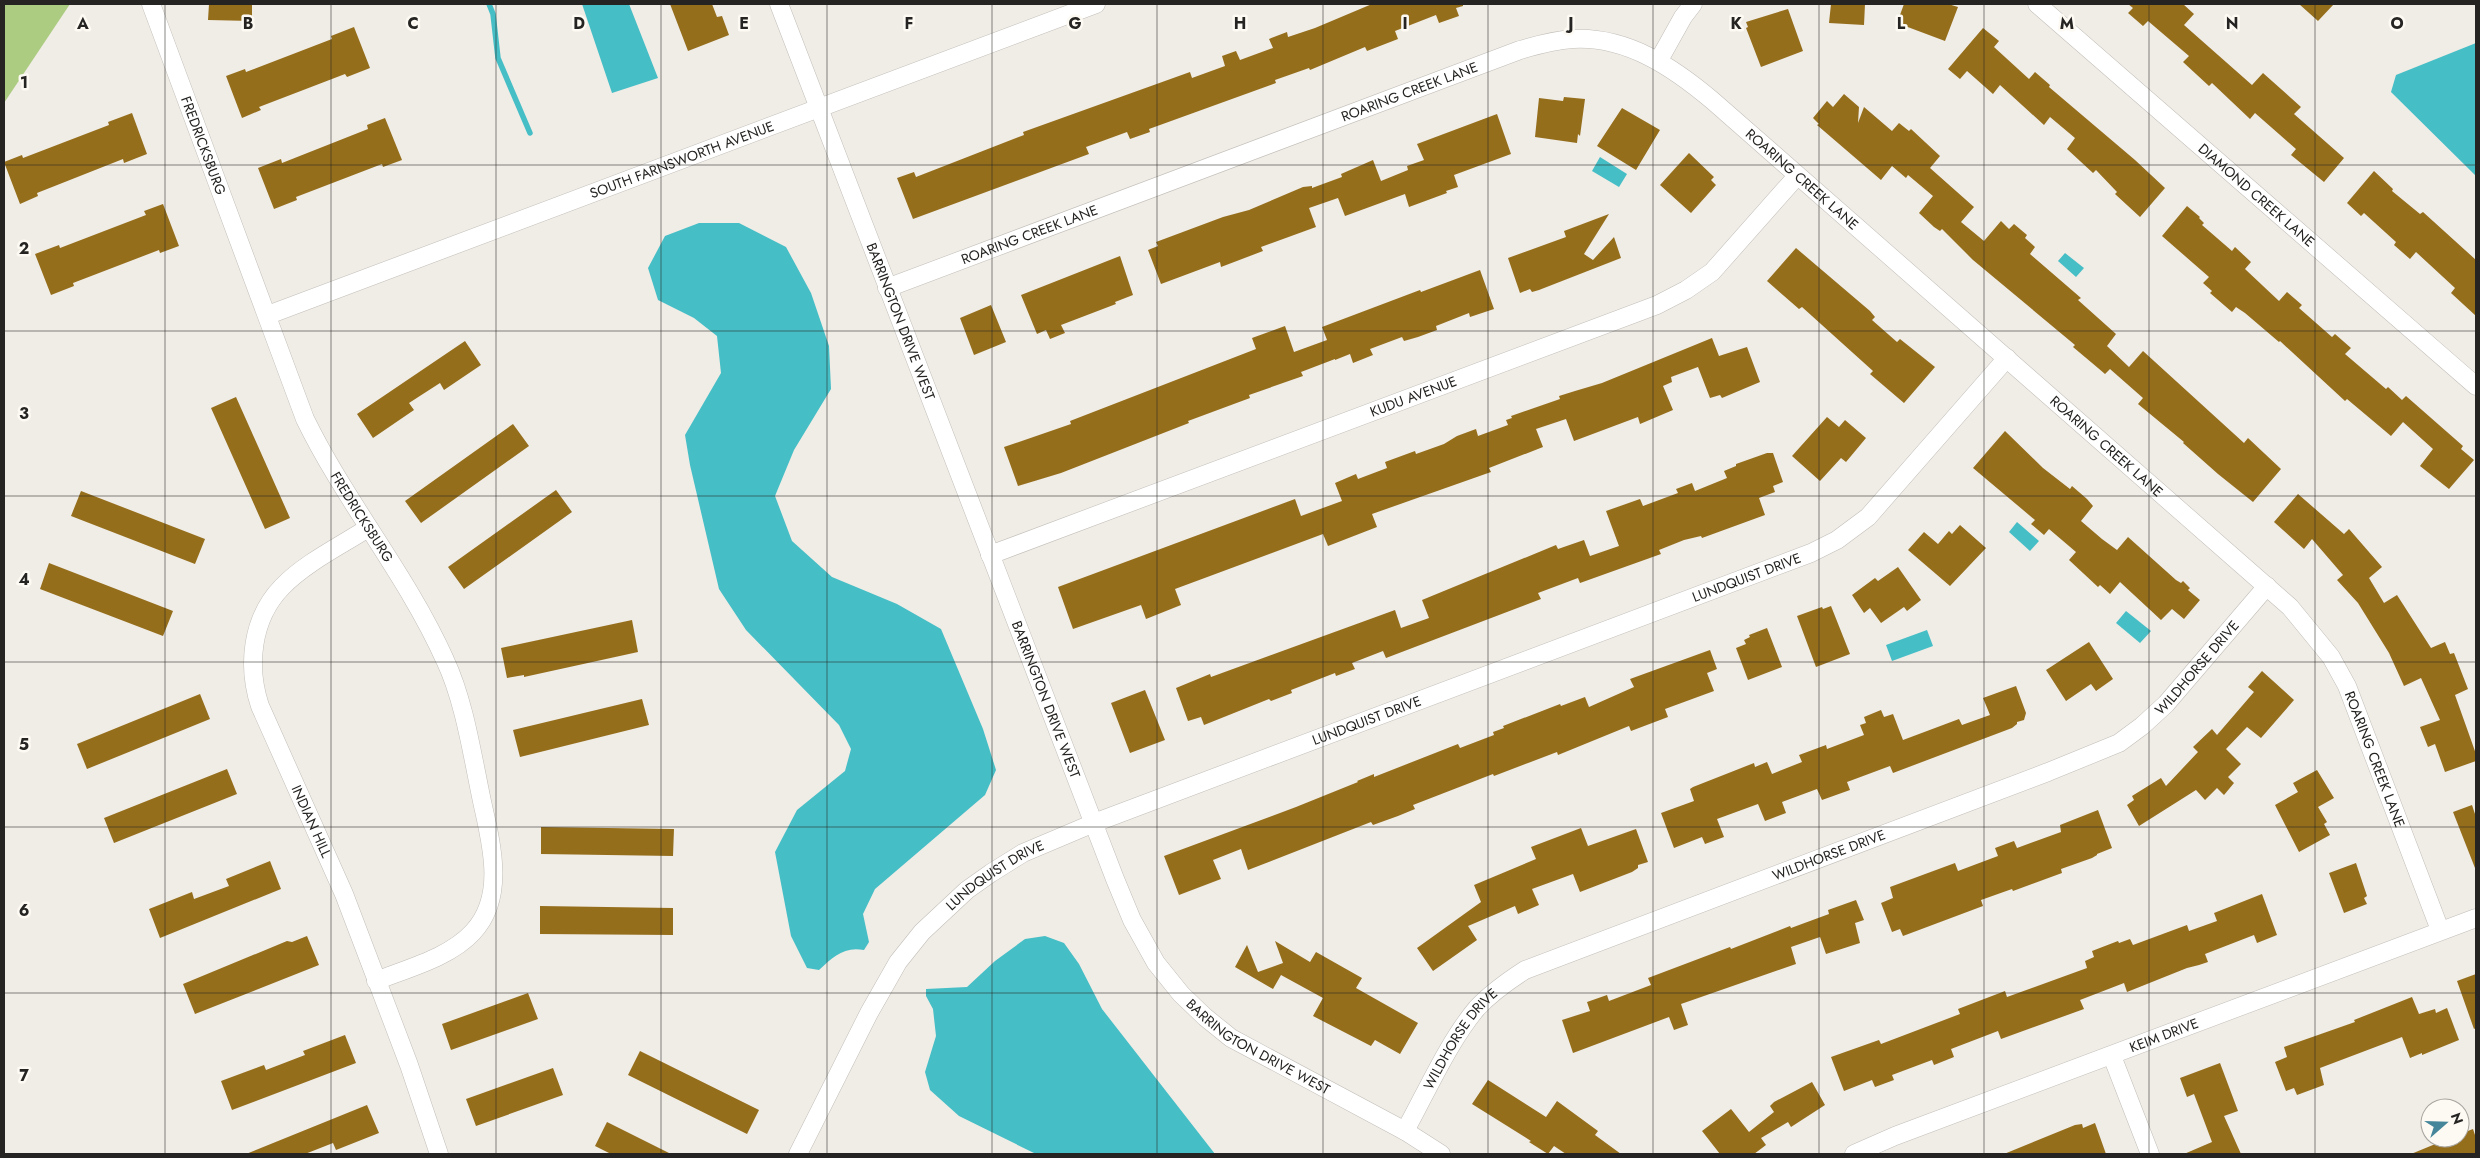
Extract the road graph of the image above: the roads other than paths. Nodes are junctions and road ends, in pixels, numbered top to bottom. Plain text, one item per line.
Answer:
1 (151, 4) edge
2 (779, 4) edge
3 (1096, 4) edge
4 (1693, 4) edge
5 (2037, 4) edge
6 (1658, 60) junction
7 (818, 108) junction
8 (1797, 176) junction
9 (887, 288) junction
10 (268, 315) junction
11 (2007, 358) junction
12 (2476, 386) edge
13 (368, 528) junction
14 (990, 556) junction
15 (2267, 586) junction
16 (1094, 823) junction
17 (2476, 918) edge
18 (2440, 930) junction
19 (376, 981) junction
20 (2112, 1056) junction
21 (1405, 1131) junction
22 (439, 1154) edge
23 (798, 1154) edge
24 (1442, 1154) edge
25 (1854, 1154) edge
26 (2150, 1154) edge

1 - 10 street, FREDRICKSBURG
2 - 7 street, BARRINGTON DRIVE WEST
3 - 7 street, SOUTH FARNSWORTH AVENUE
4 - 6 street
5 - 12 street, DIAMOND CREEK LANE
6 - 8 street, ROARING CREEK LANE
6 - 9 street, ROARING CREEK LANE
7 - 9 street, BARRINGTON DRIVE WEST
7 - 10 street, SOUTH FARNSWORTH AVENUE
8 - 11 street, ROARING CREEK LANE
8 - 14 street, KUDU AVENUE
9 - 14 street, BARRINGTON DRIVE WEST
10 - 13 street, FREDRICKSBURG
11 - 15 street, ROARING CREEK LANE
11 - 16 street, LUNDQUIST DRIVE
13 - 19 street, INDIAN HILL
13 - 19 street, FREDRICKSBURG
14 - 16 street, BARRINGTON DRIVE WEST
15 - 18 street, ROARING CREEK LANE
15 - 21 street, WILDHORSE DRIVE
16 - 21 street, BARRINGTON DRIVE WEST
16 - 23 street, LUNDQUIST DRIVE
17 - 18 street, KEIM DRIVE
18 - 20 street, KEIM DRIVE
19 - 22 street, INDIAN HILL
20 - 25 street, KEIM DRIVE
20 - 26 street
21 - 24 street, BARRINGTON DRIVE WEST

